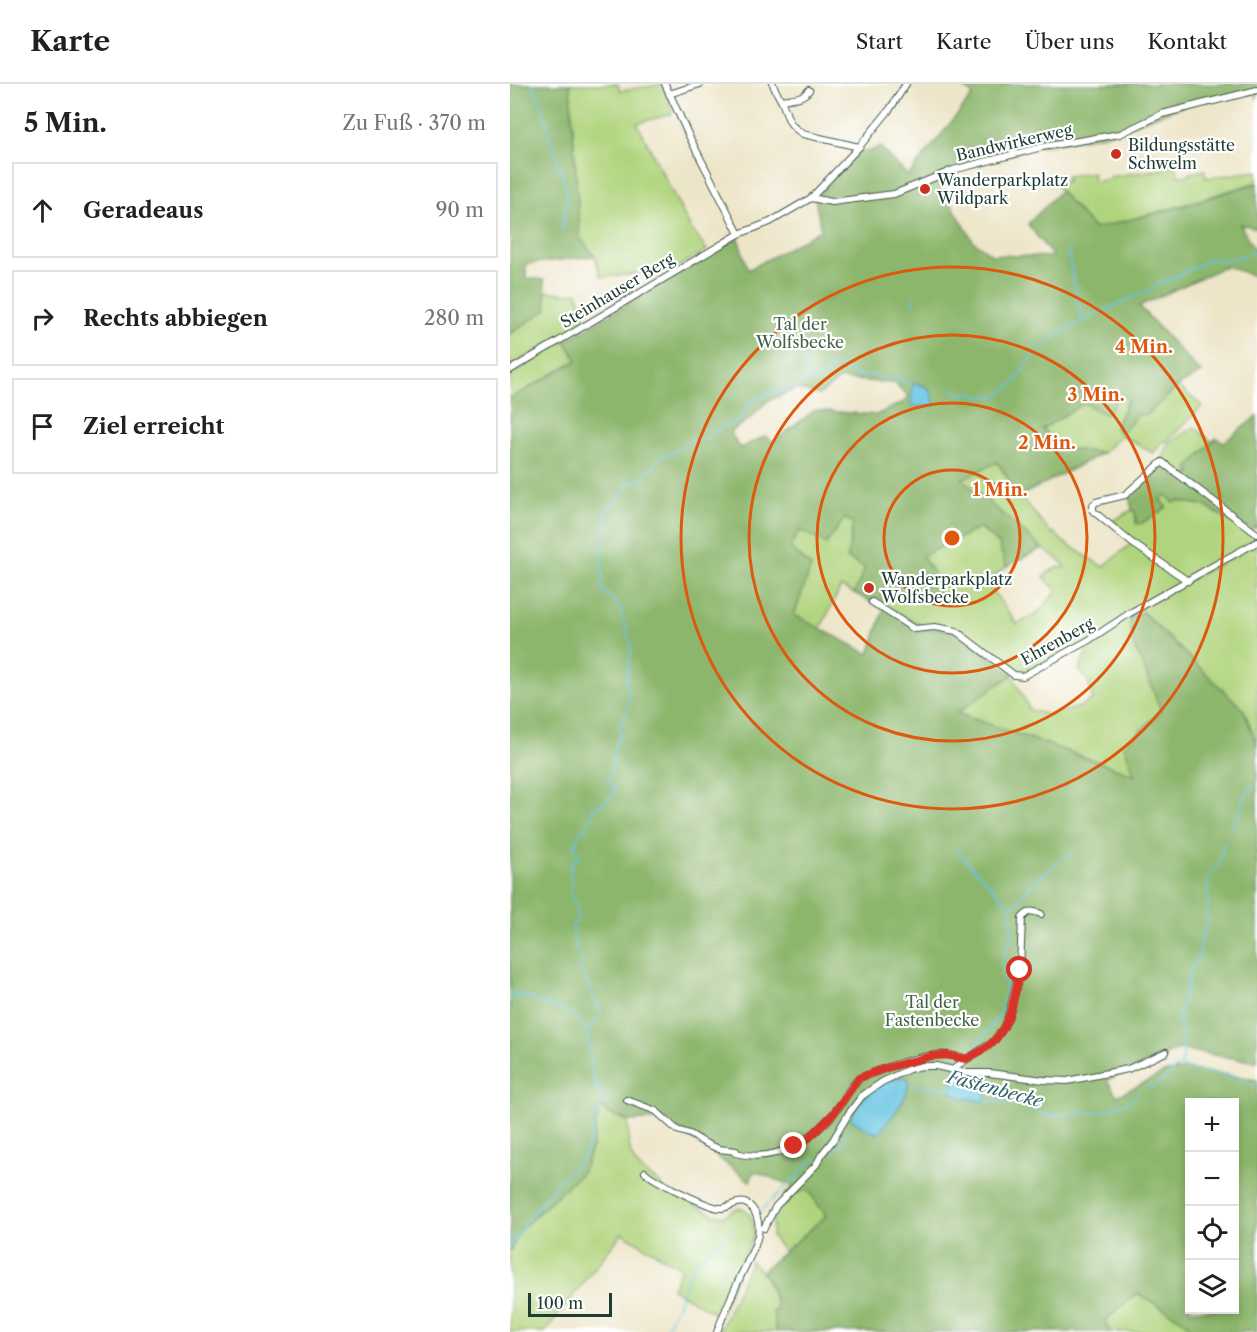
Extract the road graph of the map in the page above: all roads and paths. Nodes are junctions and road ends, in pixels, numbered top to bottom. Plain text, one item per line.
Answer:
1 (665, 84) edge
2 (700, 84) edge
3 (773, 84) edge
4 (906, 84) edge
5 (809, 90) dead end
6 (1257, 90) edge
7 (669, 94) junction
8 (781, 100) junction
9 (859, 147) junction
10 (811, 198) junction
11 (739, 234) junction
12 (510, 370) edge
13 (1257, 534) edge
14 (1257, 542) edge
15 (1188, 581) junction
16 (872, 602) dead end
17 (1041, 914) dead end
18 (1166, 1052) dead end
19 (966, 1059) junction
20 (953, 1070) junction
21 (627, 1100) dead end
22 (645, 1172) dead end
23 (764, 1228) dead end
24 (717, 1332) edge

1 - 7 street
2 - 7 street
3 - 8 street
4 - 9 street, Steinhauser Berg
5 - 8 street
6 - 10 street, Bandwirkerweg
7 - 11 street
8 - 9 street
9 - 10 street, Steinhauser Berg
10 - 11 street, Steinhauser Berg
11 - 12 street, Steinhauser Berg
13 - 15 street
14 - 15 street, Ehrenberg
15 - 16 street, Ehrenberg
17 - 19 street
18 - 20 street
19 - 20 street
19 - 21 street
20 - 23 street
22 - 24 street

